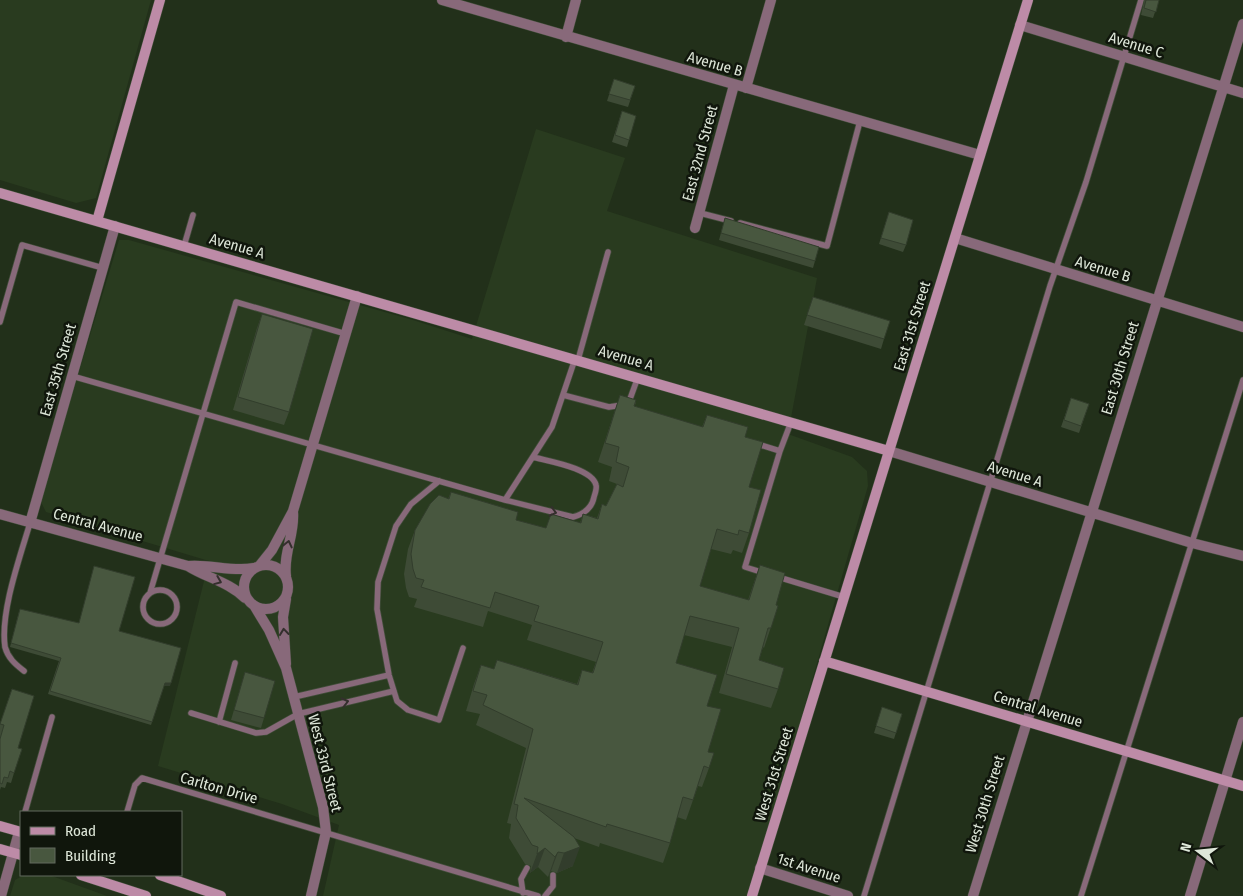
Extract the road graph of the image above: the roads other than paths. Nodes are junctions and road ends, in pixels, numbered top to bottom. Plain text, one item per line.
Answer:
1 (160, 0) edge
2 (442, 0) edge
3 (576, 0) edge
4 (771, 0) edge
5 (1028, 0) edge
6 (1141, 0) edge
7 (1243, 24) edge
8 (1020, 25) junction
9 (566, 36) junction
10 (1124, 57) junction
11 (734, 85) junction
12 (1223, 87) junction
13 (746, 88) junction
14 (1243, 93) edge
15 (860, 121) junction
16 (980, 155) junction
17 (0, 192) edge
18 (700, 212) junction
19 (193, 215) dead end
20 (97, 220) junction
21 (115, 226) junction
22 (696, 228) dead end
23 (955, 238) junction
24 (184, 246) junction
25 (608, 252) dead end
26 (103, 268) junction
27 (1056, 270) junction
28 (357, 296) junction
29 (1156, 301) junction
30 (0, 322) edge
31 (1243, 327) edge
32 (346, 334) junction
33 (576, 359) junction
34 (72, 376) junction
35 (638, 377) junction
36 (1243, 380) edge
37 (563, 395) junction
38 (630, 399) junction
39 (638, 409) edge
40 (202, 413) junction
41 (791, 422) junction
42 (742, 440) edge
43 (314, 445) junction
44 (780, 451) junction
45 (889, 451) junction
46 (533, 457) junction
47 (439, 481) junction
48 (990, 482) junction
49 (505, 500) junction
50 (293, 511) junction
51 (1091, 512) junction
52 (0, 514) edge
53 (30, 523) junction
54 (1192, 543) junction
55 (1243, 556) edge
56 (161, 558) junction
57 (188, 566) junction
58 (257, 567) junction
59 (286, 577) junction
60 (150, 593) junction
61 (287, 596) junction
62 (844, 597) junction
63 (245, 598) junction
64 (255, 608) junction
65 (463, 648) dead end
66 (824, 661) junction
67 (235, 663) dead end
68 (286, 668) junction
69 (24, 671) dead end
70 (389, 674) junction
71 (394, 691) junction
72 (928, 691) junction
73 (294, 697) junction
74 (191, 713) dead end
75 (298, 714) junction
76 (52, 717) dead end
77 (1026, 721) junction
78 (219, 722) junction
79 (1243, 722) edge
80 (1127, 751) junction
81 (1225, 781) junction
82 (1243, 786) edge
83 (25, 811) edge
84 (127, 811) edge
85 (0, 826) edge
86 (20, 829) edge
87 (326, 832) junction
88 (20, 835) edge
89 (0, 849) edge
90 (17, 854) edge
91 (527, 868) dead end
92 (760, 868) junction
93 (553, 874) edge
94 (83, 876) edge
95 (163, 876) edge
96 (523, 892) junction
97 (1, 896) edge
98 (146, 896) edge
99 (221, 896) edge
100 (311, 896) edge
101 (533, 896) edge
102 (545, 896) edge
103 (752, 896) edge
104 (848, 896) edge
105 (864, 896) edge
106 (973, 896) edge
107 (1081, 896) edge
108 (1190, 896) edge

1 - 20 street
2 - 9 street, Avenue B
3 - 9 street
4 - 13 street
5 - 8 street, East 31st Street
6 - 10 lane
7 - 12 street, East 30th Street
8 - 10 street, Avenue C
8 - 16 street, East 31st Street
9 - 11 street, Avenue B
10 - 12 street, Avenue C
10 - 27 lane
11 - 13 street, Avenue B
11 - 18 street, East 32nd Street
12 - 14 street, Avenue C
12 - 29 street, East 30th Street
13 - 15 street, Avenue B
15 - 16 street, Avenue B
15 - 18 lane
16 - 23 street, East 31st Street
17 - 20 street, Avenue A
18 - 22 street, East 32nd Street
19 - 24 lane
20 - 21 street, Avenue A
21 - 24 street, Avenue A
21 - 26 street, East 35th Street
23 - 27 street, Avenue B
23 - 45 street, East 31st Street
24 - 28 street, Avenue A
25 - 33 lane
26 - 30 lane
26 - 34 street, East 35th Street
27 - 29 street, Avenue B
27 - 48 lane
28 - 32 street
28 - 33 street, Avenue A
29 - 31 street, Avenue B
29 - 51 street, East 30th Street
32 - 40 lane
32 - 43 street
33 - 35 street, Avenue A
33 - 37 lane
34 - 40 lane
34 - 53 street, East 35th Street
35 - 38 lane
35 - 41 street, Avenue A
36 - 54 lane
37 - 38 lane
37 - 46 lane
38 - 39 lane
40 - 43 lane
40 - 56 lane
41 - 44 lane
41 - 45 street, Avenue A
42 - 44 lane
43 - 47 lane
43 - 50 street
44 - 62 lane
45 - 48 street, Avenue A
45 - 62 street, East 31st Street
46 - 49 lane
49 -> 46 lane
47 - 49 lane
47 - 70 lane
48 - 51 street, Avenue A
48 - 72 lane
50 - 58 street
59 -> 50 street
51 - 54 street, Avenue A
51 - 77 street, East 30th Street
52 - 53 street, Central Avenue
53 - 56 street, Central Avenue
53 - 69 lane
54 - 55 street, Avenue A
54 - 80 lane
56 - 57 street, Central Avenue
56 - 60 lane
57 - 58 street, Central Avenue
57 -> 63 street, Central Avenue
58 - 59 street
58 - 63 street
59 - 61 street
60 - 60 lane
61 - 64 street
68 -> 61 street, West 33rd Street
62 - 66 street, East 31st Street
63 - 64 street
64 - 68 street, West 33rd Street
65 - 71 lane
66 - 72 street, Central Avenue
66 - 92 street, West 31st Street
67 - 78 lane
68 - 73 street, West 33rd Street
70 - 71 lane
70 - 73 lane
75 -> 71 lane
72 - 77 street, Central Avenue
72 - 105 lane
73 - 75 street, West 33rd Street
74 - 78 lane
75 - 78 lane
75 - 87 street, West 33rd Street
76 - 83 lane
77 - 80 street, Central Avenue
77 - 106 street, West 30th Street
79 - 81 street
80 - 81 street, Central Avenue
80 - 107 lane
81 - 82 street, Central Avenue
81 - 108 street
84 - 87 lane, Carlton Drive
85 - 86 street
87 - 96 lane
87 - 100 street, West 33rd Street
88 - 90 street
89 - 90 street
90 - 97 street
91 - 96 lane
92 - 103 street, West 31st Street
92 - 104 street, 1st Avenue
93 - 102 lane
94 - 98 street
95 - 99 street
96 - 101 lane

